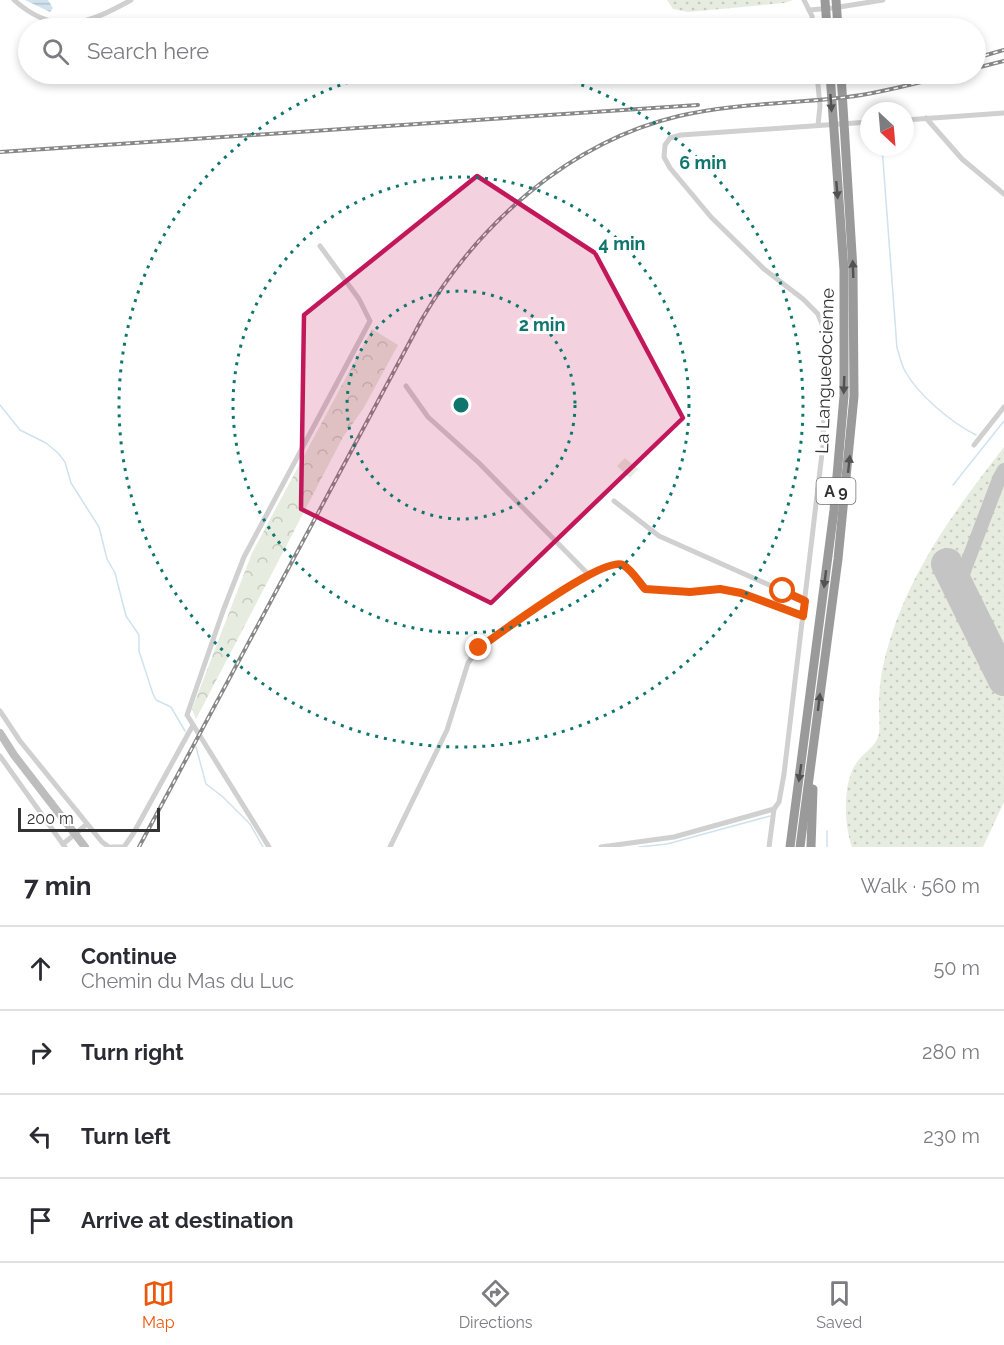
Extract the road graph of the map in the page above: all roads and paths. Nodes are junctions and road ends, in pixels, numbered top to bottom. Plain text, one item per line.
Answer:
1 (14, 0) edge
2 (130, 0) edge
3 (804, 0) edge
4 (825, 0) edge
5 (836, 0) edge
6 (883, 0) edge
7 (809, 10) junction
8 (41, 18) edge
9 (96, 18) edge
10 (812, 18) edge
11 (826, 18) edge
12 (837, 18) edge
13 (818, 84) edge
14 (831, 84) edge
15 (842, 84) edge
16 (1004, 113) edge
17 (926, 118) junction
18 (914, 119) edge
19 (860, 123) edge
20 (818, 125) junction
21 (1004, 194) edge
22 (320, 246) dead end
23 (406, 386) dead end
24 (1004, 407) edge
25 (974, 445) dead end
26 (614, 501) dead end
27 (589, 575) junction
28 (805, 601) junction
29 (803, 616) junction
30 (0, 711) edge
31 (192, 725) junction
32 (0, 733) edge
33 (0, 756) edge
34 (812, 760) junction
35 (774, 809) junction
36 (87, 824) junction
37 (64, 846) edge
38 (85, 847) edge
39 (111, 847) edge
40 (269, 847) edge
41 (390, 847) edge
42 (601, 847) edge
43 (769, 847) edge
44 (790, 847) edge
45 (800, 847) edge
46 (811, 847) edge

1 - 8 street
2 - 9 street
3 - 7 street
4 - 11 highway
5 - 12 highway
6 - 7 street
7 - 10 street
13 - 20 street
14 -> 44 highway, La Languedocienne / A 9
34 -> 15 highway, La Languedocienne / A 9
16 - 17 street
17 - 18 street
17 - 21 street
19 - 20 street
20 - 28 street
22 - 31 street
23 - 27 street
24 - 25 street
26 - 28 street
27 - 29 street
27 - 41 street
28 - 29 street
29 - 35 street
30 - 36 street
31 - 39 street
31 - 40 street
32 - 38 main road
33 - 37 street
34 - 45 highway, La Languedocienne / A 9
34 - 46 highway
35 - 42 street
35 - 43 street
36 - 37 street
36 - 39 street

